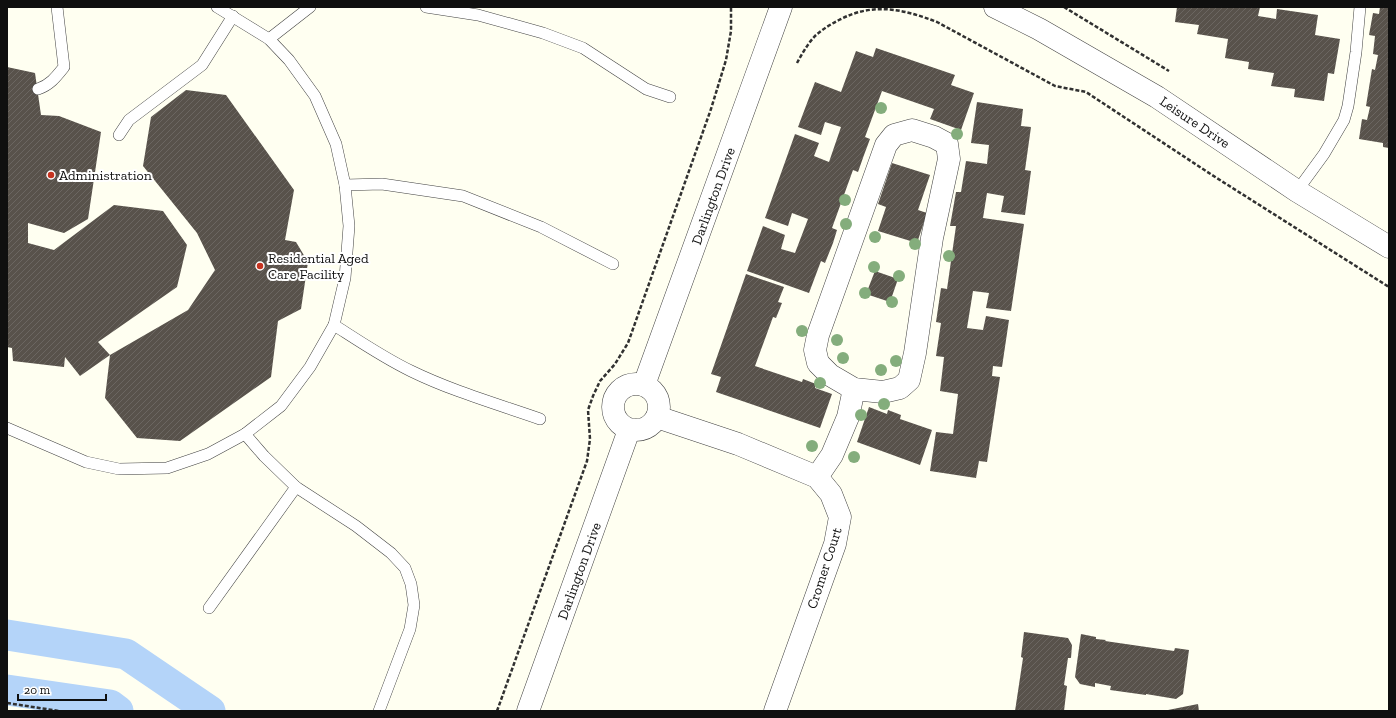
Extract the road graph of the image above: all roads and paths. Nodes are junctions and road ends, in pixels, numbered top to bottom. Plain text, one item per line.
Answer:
1 (57, 7) edge
2 (217, 7) edge
3 (310, 7) edge
4 (426, 7) edge
5 (731, 7) edge
6 (781, 7) edge
7 (995, 7) edge
8 (1358, 7) edge
9 (233, 16) junction
10 (269, 39) junction
11 (797, 63) dead end
12 (38, 89) dead end
13 (670, 97) dead end
14 (119, 135) dead end
15 (346, 185) junction
16 (1298, 191) junction
17 (1389, 247) edge
18 (614, 264) dead end
19 (1389, 287) edge
20 (334, 325) junction
21 (644, 385) junction
22 (854, 389) junction
23 (657, 417) junction
24 (540, 419) dead end
25 (7, 428) edge
26 (629, 430) junction
27 (245, 434) junction
28 (817, 476) junction
29 (296, 487) junction
30 (209, 608) dead end
31 (7, 703) edge
32 (59, 711) edge
33 (379, 711) edge
34 (497, 711) edge
35 (528, 711) edge
36 (775, 711) edge

1 - 12 lane
2 - 9 lane
3 - 10 lane
4 - 13 lane
5 - 34 path
6 - 21 street, Darlington Drive
7 - 16 street, Leisure Drive
8 - 16 lane
9 - 10 lane
9 - 14 lane
10 - 15 lane
11 - 19 path
15 - 18 lane
15 - 20 lane
16 - 17 street, Leisure Drive
20 - 24 lane
20 - 27 lane
21 - 23 street
21 - 26 street
22 - 22 street
22 - 28 street
23 - 26 street
23 - 28 street, Cromer Court
25 - 27 lane
26 - 35 street, Darlington Drive
27 - 29 lane
28 - 36 street, Cromer Court
29 - 30 lane
29 - 33 lane
31 - 32 path

